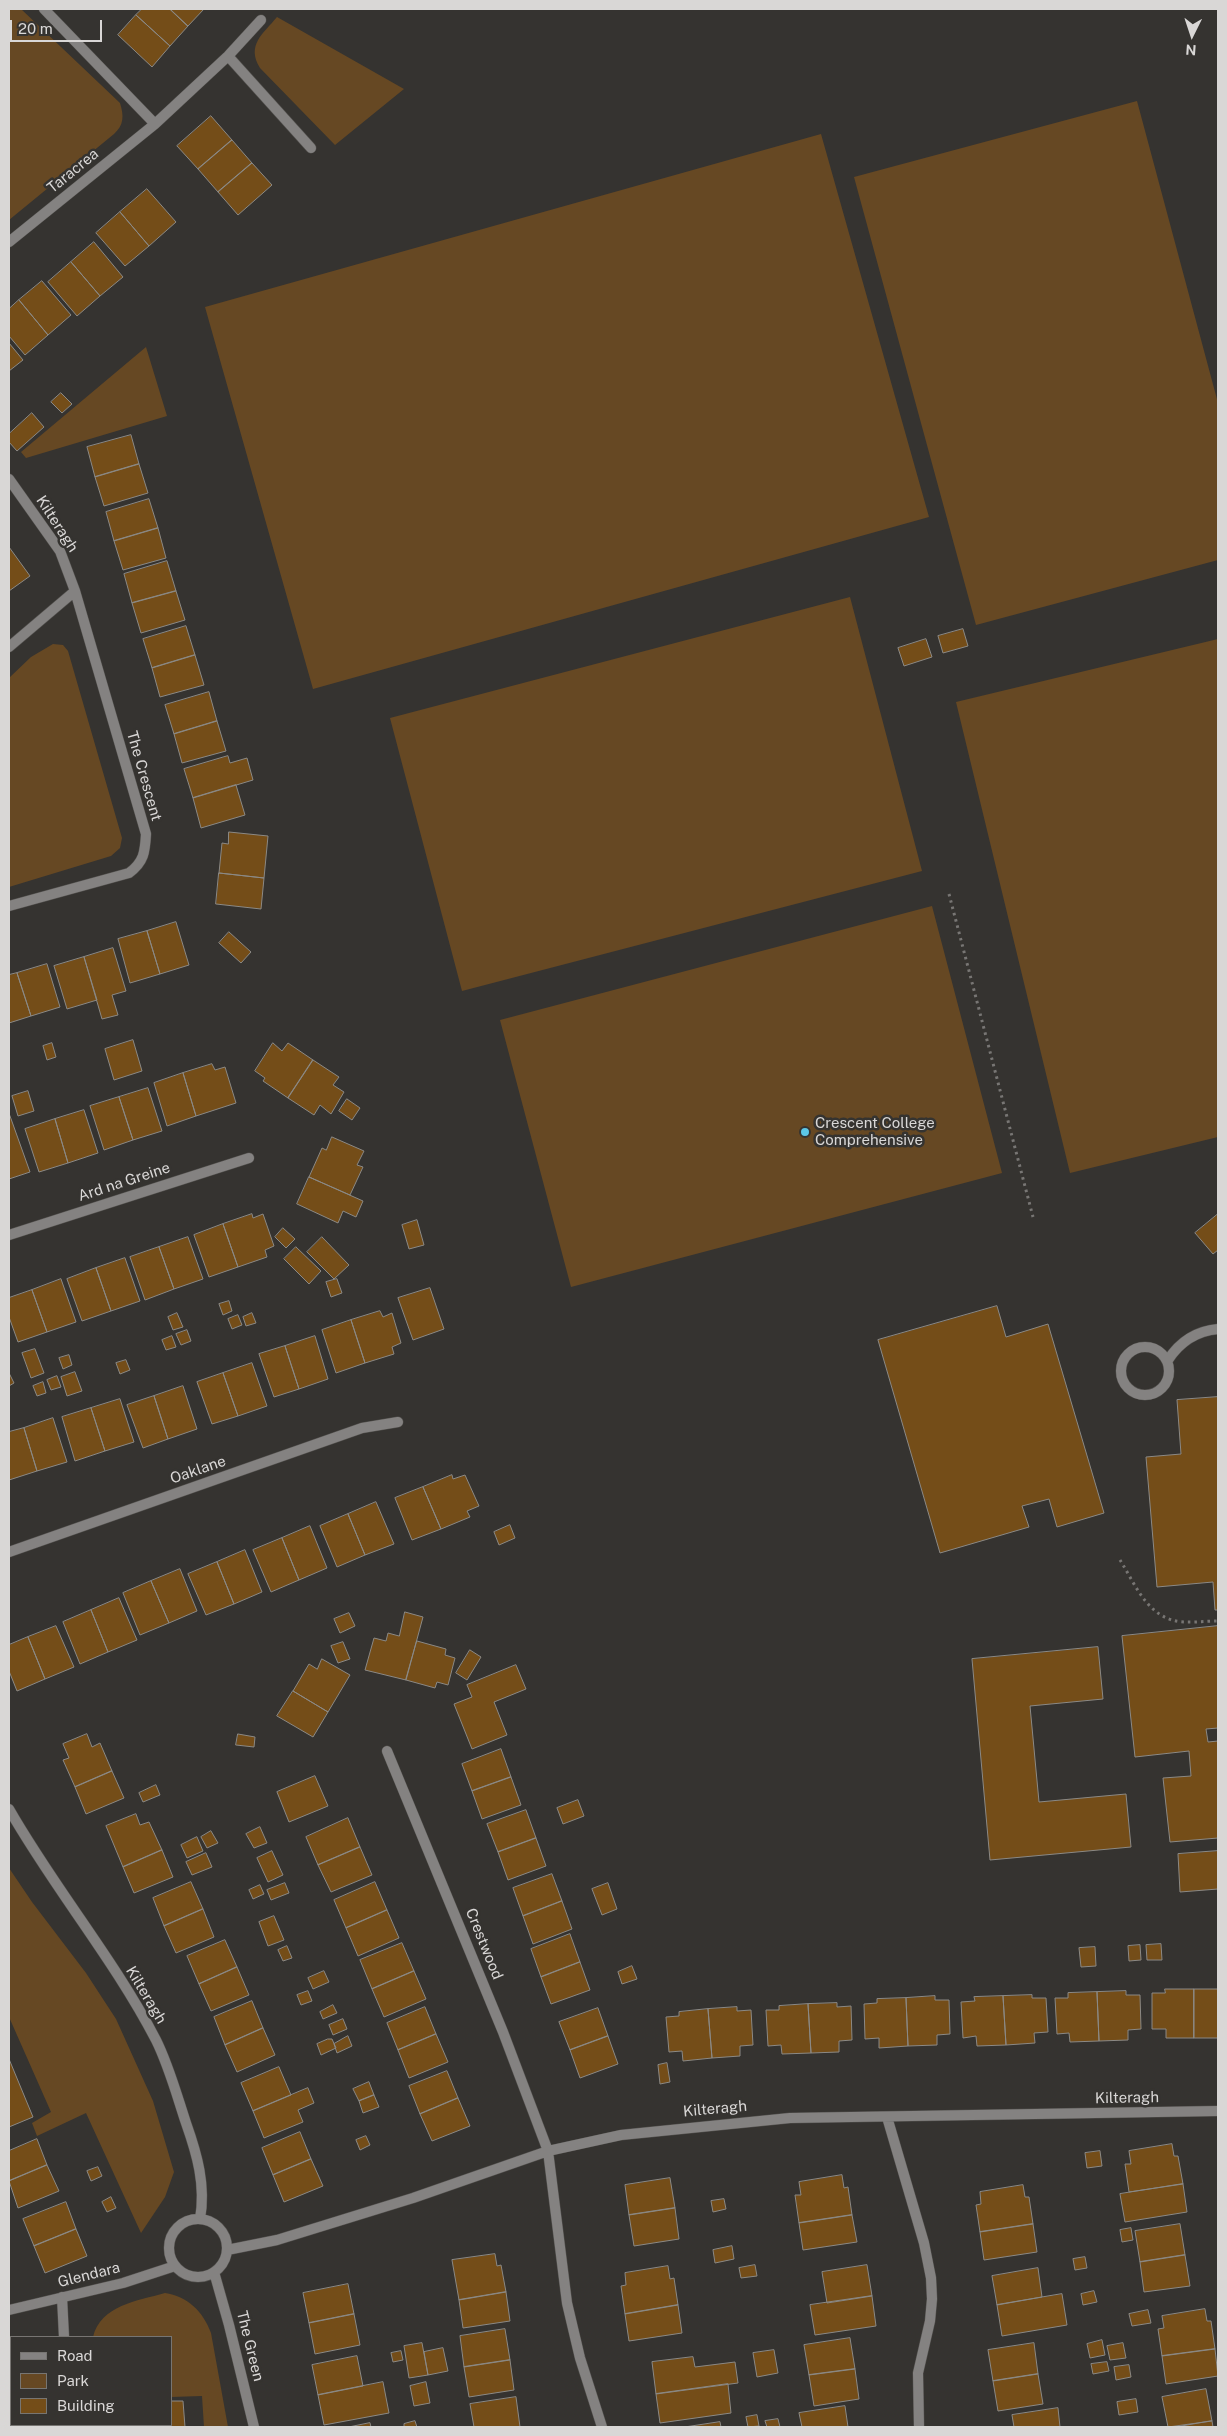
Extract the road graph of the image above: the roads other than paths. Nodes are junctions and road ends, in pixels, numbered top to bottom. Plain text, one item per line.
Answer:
1 (44, 9) edge
2 (261, 20) dead end
3 (228, 56) junction
4 (155, 124) junction
5 (311, 148) dead end
6 (9, 242) edge
7 (9, 479) edge
8 (75, 592) junction
9 (9, 647) edge
10 (9, 906) edge
11 (249, 1158) dead end
12 (9, 1235) edge
13 (1218, 1329) edge
14 (1168, 1360) junction
15 (398, 1422) dead end
16 (9, 1552) edge
17 (387, 1751) dead end
18 (9, 1809) edge
19 (1218, 2111) edge
20 (887, 2117) junction
21 (548, 2151) junction
22 (200, 2219) junction
23 (227, 2250) junction
24 (175, 2266) junction
25 (214, 2272) junction
26 (62, 2297) junction
27 (9, 2310) edge
28 (64, 2336) edge
29 (254, 2427) edge
30 (602, 2427) edge
31 (919, 2427) edge

1 - 4 street
2 - 3 street, Taracrea
3 - 4 street, Taracrea
3 - 5 street
4 - 6 street, Taracrea
7 - 8 street, Kilteragh
8 - 9 street
8 - 10 street, The Crescent
11 - 12 street, Ard na Greine
13 - 14 street
14 - 14 street
15 - 16 street, Oaklane
17 - 21 street, Crestwood
18 - 22 street, Kilteragh
19 - 20 street, Kilteragh
20 - 21 street, Kilteragh
20 - 31 street
21 - 23 street, Kilteragh
21 - 30 street
22 - 23 street
22 - 24 street
23 - 25 street
24 - 25 street
24 - 26 street, Glendara
25 - 29 street, The Green
26 - 27 street, Glendara
26 - 28 street

